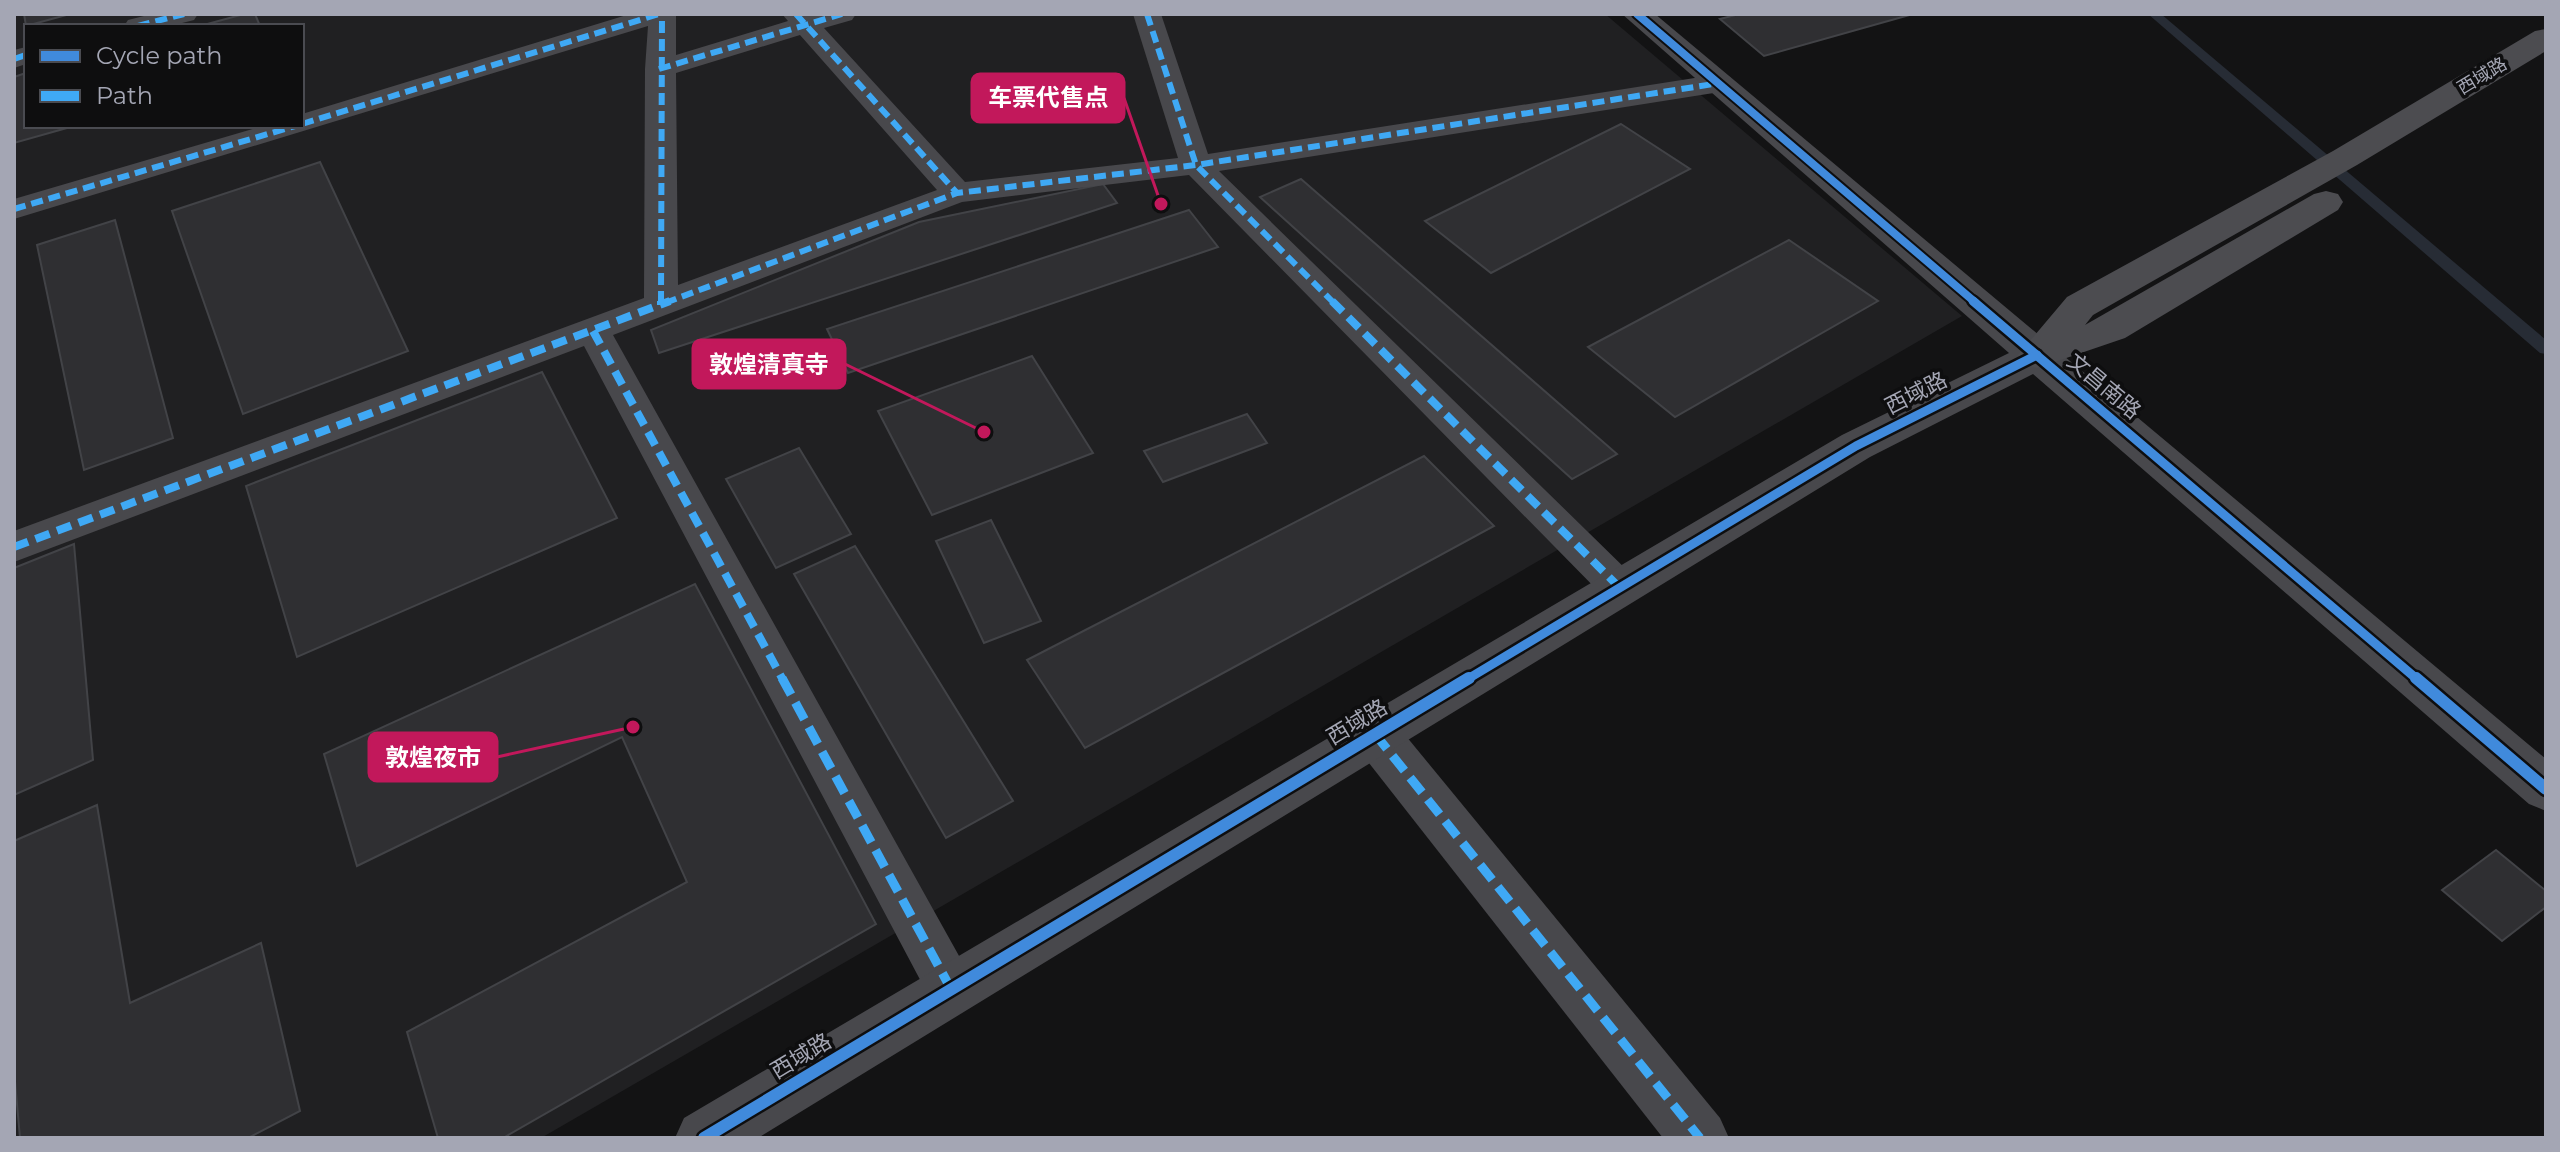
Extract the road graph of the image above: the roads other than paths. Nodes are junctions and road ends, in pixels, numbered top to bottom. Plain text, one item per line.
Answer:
1 (184, 14) edge
2 (661, 14) edge
3 (842, 14) edge
4 (1147, 14) edge
5 (1637, 14) edge
6 (801, 19) edge
7 (146, 24) edge
8 (2546, 38) edge
9 (659, 69) junction
10 (2546, 74) edge
11 (1720, 83) junction
12 (304, 123) edge
13 (288, 128) edge
14 (1196, 165) junction
15 (2357, 166) junction
16 (957, 193) junction
17 (14, 209) edge
18 (661, 305) junction
19 (593, 331) junction
20 (2037, 355) junction
21 (14, 547) edge
22 (1620, 588) junction
23 (1375, 734) junction
24 (2546, 789) edge
25 (951, 989) junction
26 (704, 1138) edge
27 (1700, 1138) edge

1 - 7 street
2 - 9 street
2 - 12 street
3 - 6 street
4 - 14 street
5 - 11 street, 文昌南路
6 - 9 street
6 - 16 street
8 - 15 main road, 西域路
9 - 18 street
10 - 15 main road, 西域路
11 - 14 street
11 - 20 street, 文昌南路
13 - 17 street
14 - 16 street
14 - 22 street
15 - 20 main road, 西域路
16 - 18 street
18 - 19 street
19 - 21 street
19 - 25 street
20 - 22 street, 西域路
20 - 24 street, 文昌南路
22 - 23 street, 西域路
23 - 25 street, 西域路
23 - 27 street
25 - 26 street, 西域路

